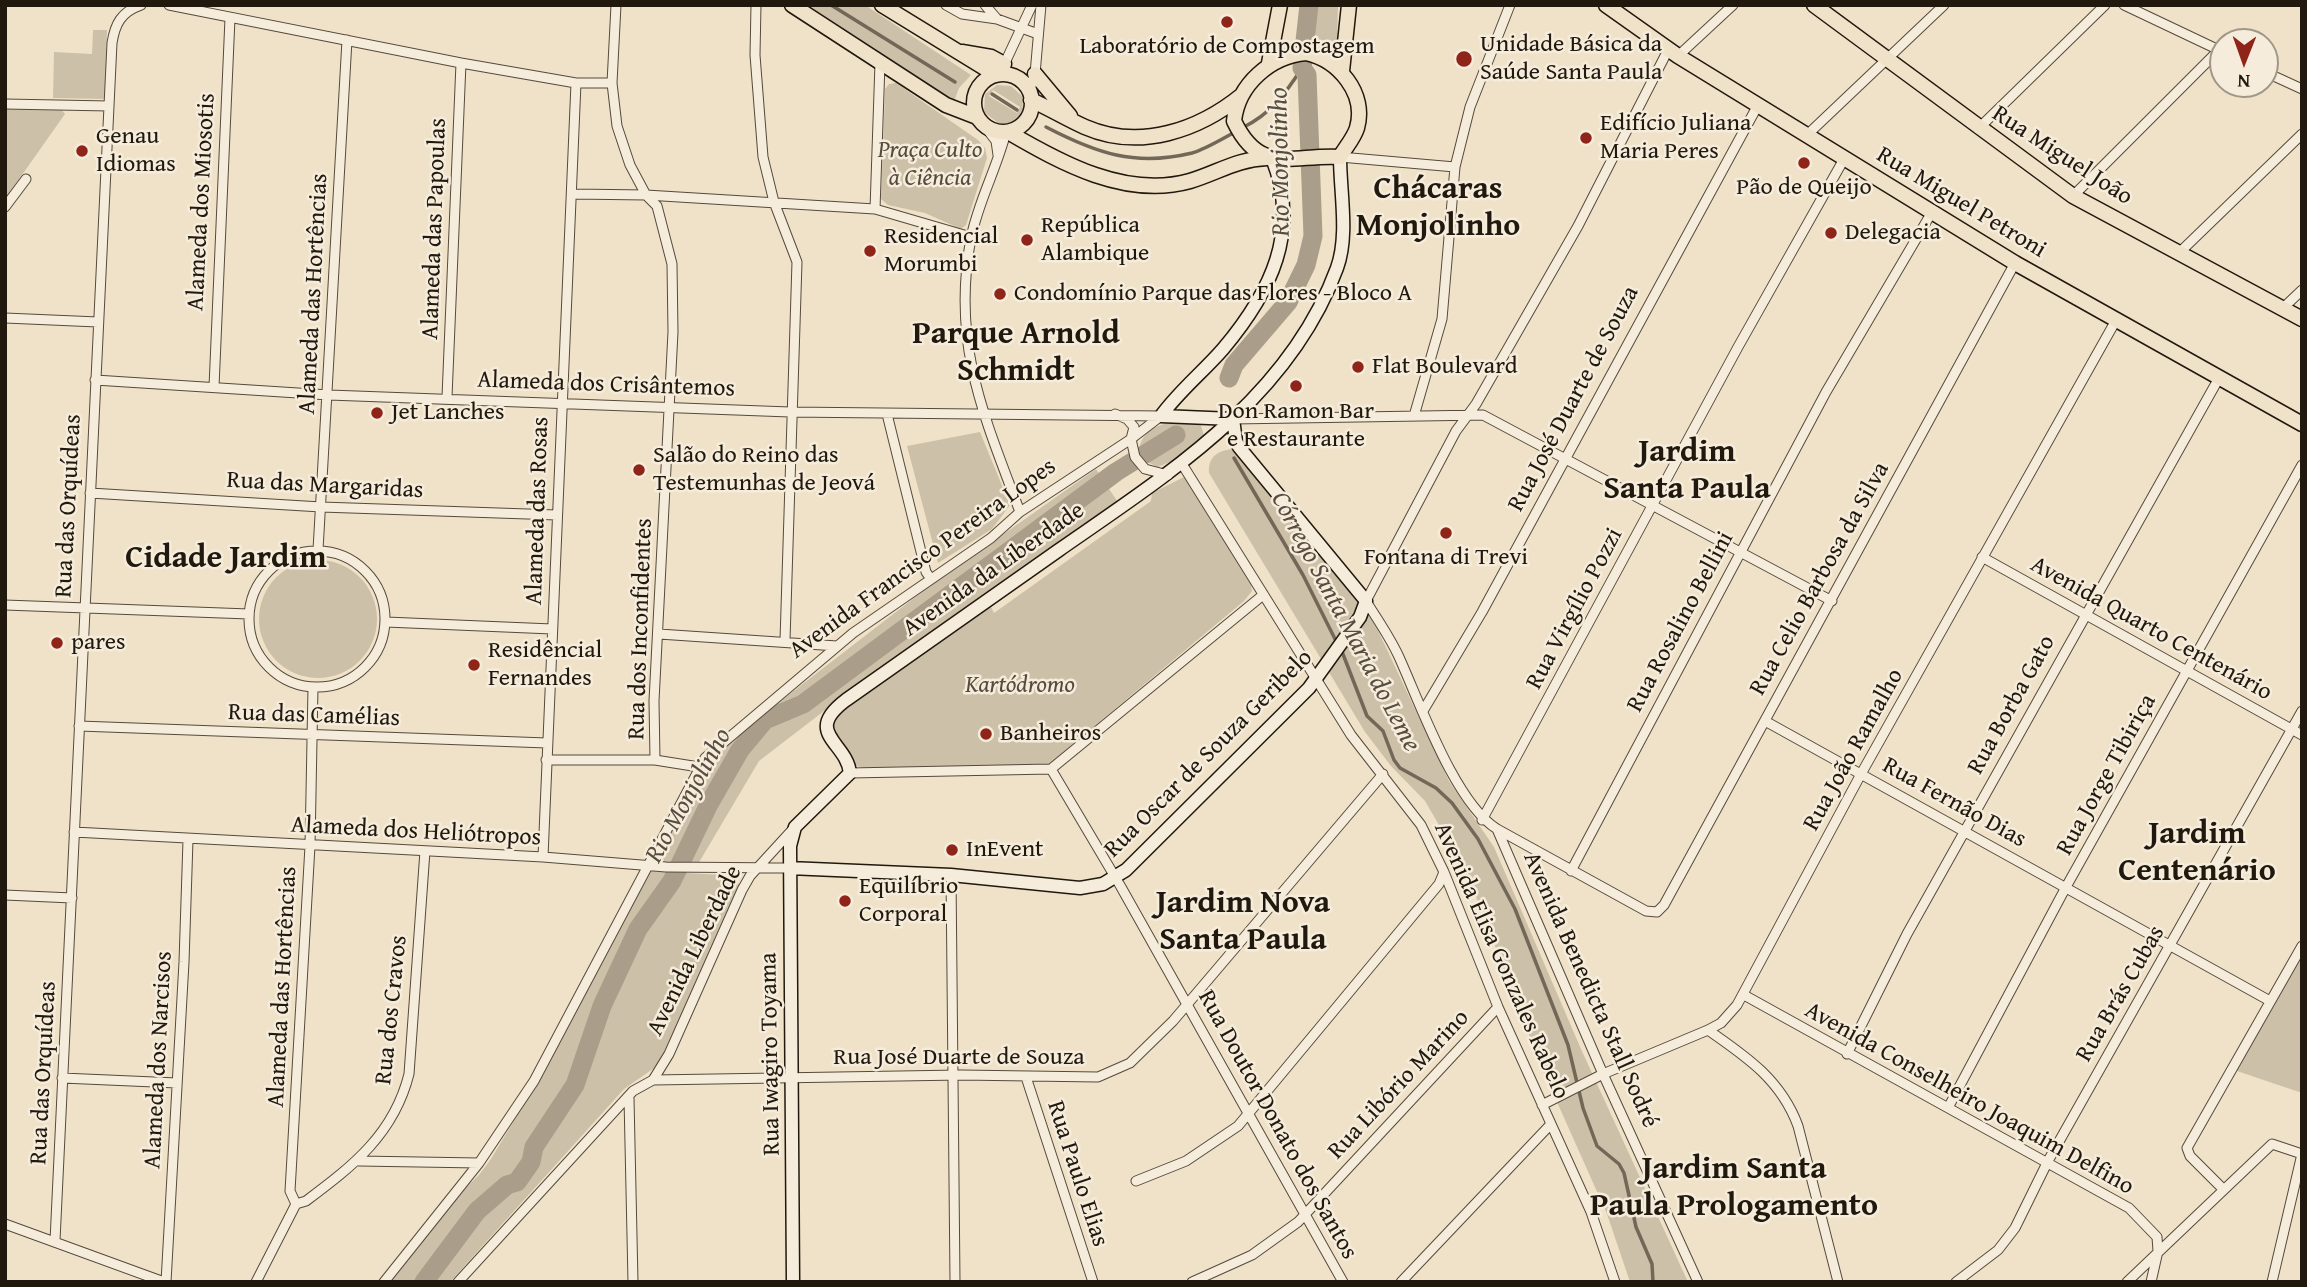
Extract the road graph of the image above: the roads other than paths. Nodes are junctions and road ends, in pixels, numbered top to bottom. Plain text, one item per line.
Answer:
1 (141, 5) edge
2 (169, 5) edge
3 (616, 5) edge
4 (756, 5) edge
5 (792, 5) edge
6 (882, 5) edge
7 (946, 5) edge
8 (985, 5) edge
9 (1032, 5) edge
10 (1041, 5) edge
11 (1280, 5) edge
12 (1349, 5) edge
13 (1510, 5) edge
14 (1606, 5) edge
15 (1733, 5) edge
16 (1814, 5) edge
17 (1944, 5) edge
18 (2105, 5) edge
19 (2124, 5) edge
20 (230, 18) junction
21 (998, 19) junction
22 (1019, 27) junction
23 (1038, 34) junction
24 (347, 40) junction
25 (2209, 45) edge
26 (1673, 53) junction
27 (1887, 60) junction
28 (461, 63) junction
29 (880, 63) junction
30 (1269, 63) junction
31 (2209, 63) edge
32 (1342, 71) junction
33 (1000, 72) junction
34 (1035, 75) junction
35 (2279, 78) edge
36 (576, 83) junction
37 (612, 83) junction
38 (2302, 89) edge
39 (1243, 94) junction
40 (1030, 96) junction
41 (5, 104) edge
42 (1758, 105) junction
43 (110, 106) junction
44 (980, 120) junction
45 (1076, 122) junction
46 (1978, 129) junction
47 (1007, 132) junction
48 (2302, 134) edge
49 (1807, 135) junction
50 (998, 156) junction
51 (1333, 157) junction
52 (1272, 158) junction
53 (1844, 159) junction
54 (1455, 167) junction
55 (26, 179) dead end
56 (574, 194) junction
57 (646, 195) junction
58 (2073, 196) junction
59 (774, 202) junction
60 (5, 207) edge
61 (875, 209) junction
62 (1932, 212) junction
63 (971, 237) junction
64 (2179, 253) junction
65 (2015, 263) junction
66 (2302, 290) edge
67 (2282, 309) junction
68 (5, 318) edge
69 (2302, 319) edge
70 (2115, 321) junction
71 (98, 322) junction
72 (2219, 378) junction
73 (95, 380) junction
74 (214, 387) junction
75 (329, 395) junction
76 (447, 397) junction
77 (562, 403) junction
78 (668, 408) junction
79 (790, 412) junction
80 (887, 414) junction
81 (982, 414) junction
82 (1465, 414) junction
83 (1115, 415) junction
84 (1161, 416) junction
85 (1414, 416) junction
86 (1233, 419) junction
87 (2302, 424) edge
88 (1131, 439) junction
89 (1564, 457) junction
90 (1182, 464) junction
91 (2302, 465) edge
92 (1163, 474) junction
93 (90, 493) junction
94 (1653, 504) junction
95 (320, 507) junction
96 (1020, 512) junction
97 (558, 515) junction
98 (318, 550) junction
99 (1739, 554) junction
100 (1983, 557) junction
101 (931, 579) junction
102 (1263, 595) junction
103 (1366, 601) junction
104 (1832, 601) junction
105 (5, 605) edge
106 (83, 609) junction
107 (2085, 613) junction
108 (249, 614) junction
109 (386, 622) junction
110 (552, 629) junction
111 (659, 634) junction
112 (785, 640) junction
113 (837, 646) junction
114 (2188, 672) junction
115 (1317, 677) junction
116 (313, 687) junction
117 (1423, 711) junction
118 (2302, 711) edge
119 (1765, 721) junction
120 (79, 726) junction
121 (2291, 729) junction
122 (313, 735) junction
123 (2302, 735) edge
124 (547, 743) junction
125 (546, 760) junction
126 (655, 761) junction
127 (699, 767) junction
128 (1051, 769) junction
129 (850, 773) junction
130 (1383, 774) junction
131 (1861, 774) junction
132 (1482, 820) junction
133 (796, 827) junction
134 (1497, 828) junction
135 (1964, 831) junction
136 (74, 832) junction
137 (188, 840) junction
138 (310, 846) junction
139 (425, 851) junction
140 (543, 857) junction
141 (648, 866) junction
142 (789, 869) junction
143 (756, 870) junction
144 (1571, 871) junction
145 (1444, 872) junction
146 (951, 875) junction
147 (1116, 878) junction
148 (2066, 887) junction
149 (5, 895) edge
150 (72, 898) junction
151 (2302, 946) edge
152 (2170, 947) junction
153 (1744, 995) junction
154 (2270, 1001) junction
155 (1187, 1004) junction
156 (1498, 1007) junction
157 (1708, 1030) junction
158 (1847, 1054) junction
159 (1603, 1074) junction
160 (954, 1076) junction
161 (1026, 1077) junction
162 (62, 1078) junction
163 (794, 1078) junction
164 (653, 1080) junction
165 (177, 1083) junction
166 (629, 1097) junction
167 (1542, 1105) junction
168 (1949, 1106) junction
169 (1249, 1114) junction
170 (1551, 1124) junction
171 (2302, 1154) edge
172 (359, 1161) junction
173 (2048, 1161) junction
174 (479, 1163) junction
175 (1136, 1181) dead end
176 (2223, 1189) junction
177 (296, 1204) junction
178 (1306, 1214) junction
179 (5, 1224) edge
180 (55, 1241) junction
181 (2158, 1251) junction
182 (165, 1282) edge
183 (256, 1282) edge
184 (384, 1282) edge
185 (458, 1282) edge
186 (633, 1282) edge
187 (793, 1282) edge
188 (955, 1282) edge
189 (1093, 1282) edge
190 (1192, 1282) edge
191 (1343, 1282) edge
192 (1401, 1282) edge
193 (1615, 1282) edge
194 (1698, 1282) edge
195 (1838, 1282) edge
196 (1956, 1282) edge
197 (2127, 1282) edge
198 (2151, 1282) edge
199 (2272, 1282) edge

1 - 43 street, Rua das Orquídeas
2 - 20 street
3 - 37 street, Rua dos Inconfidentes
4 - 59 street
5 - 29 main road
6 - 33 main road
7 - 21 street
8 - 21 street
9 - 22 street
10 - 23 street
11 - 30 main road
12 - 32 main road
13 - 54 street
14 - 26 main road, Rua Miguel Petroni
15 - 26 street, Rua Oscar de Souza Geribelo
16 - 27 main road, Rua Miguel João
17 - 27 street
18 - 46 street
19 - 25 street
20 - 24 street
20 - 74 street, Alameda dos Miosotis
21 - 22 street
22 - 23 street
22 - 33 street
23 - 34 street
24 - 28 street
24 - 75 street, Alameda das Hortências
26 - 42 main road, Rua Miguel Petroni
26 - 82 street, Rua Oscar de Souza Geribelo
27 - 46 main road, Rua Miguel João
27 - 49 street
28 - 36 street
28 - 76 street, Alameda das Papoulas
29 - 44 main road
29 - 61 street
30 - 32 main road
30 - 39 main road
31 - 58 street
32 - 51 main road
33 - 40 main road
33 - 44 main road
34 - 40 street
34 - 45 main road
35 - 38 street
36 - 37 street
36 - 56 street, Alameda das Rosas
37 - 57 street, Rua dos Inconfidentes
39 - 45 main road
39 - 52 main road
40 - 45 main road
40 - 47 main road
41 - 43 street
42 - 49 main road, Rua Miguel Petroni
42 - 89 street, Rua José Duarte de Souza
43 - 71 street, Rua das Orquídeas
44 - 47 main road
44 - 50 street
46 - 58 main road, Rua Miguel João
47 - 50 street
47 - 52 main road
48 - 64 street
49 - 53 main road, Rua Miguel Petroni
50 - 63 street
51 - 52 main road
51 - 54 street
51 - 86 street
52 - 84 street
53 - 62 main road, Rua Miguel Petroni
53 - 94 street, Rua Virgílio Pozzi
54 - 85 street
55 - 60 street
56 - 57 street
56 - 77 street, Alameda das Rosas
57 - 59 street
57 - 78 street, Rua dos Inconfidentes
58 - 64 main road, Rua Miguel João
59 - 61 street
59 - 79 street
61 - 63 street
62 - 65 main road, Rua Miguel Petroni
62 - 99 street, Rua Rosalino Bellini
63 - 81 street
64 - 67 main road, Rua Miguel João
65 - 70 main road, Rua Miguel Petroni
65 - 104 street, Rua Celio Barbosa da Silva
66 - 67 street
67 - 69 main road, Rua Miguel João
68 - 71 street
70 - 72 main road, Rua Miguel Petroni
70 - 100 street, Rua João Ramalho
71 - 73 street, Rua das Orquídeas
72 - 87 main road, Rua Miguel Petroni
72 - 107 street, Rua Borba Gato
73 - 74 street, Alameda dos Crisântemos
73 - 93 street, Rua das Orquídeas
74 - 75 street, Alameda dos Crisântemos
75 - 76 street, Alameda dos Crisântemos
75 - 95 street, Alameda das Hortências
76 - 77 street, Alameda dos Crisântemos
77 - 78 street, Alameda dos Crisântemos
77 - 97 street, Alameda das Rosas
78 - 79 street, Alameda dos Crisântemos
78 - 111 street, Rua dos Inconfidentes
79 - 80 street, Alameda dos Crisântemos
79 - 112 street
80 - 81 street, Alameda dos Crisântemos
80 - 101 street
81 - 83 street, Alameda dos Crisântemos
81 - 96 street
82 - 85 street
82 - 89 street
82 - 103 street, Rua Oscar de Souza Geribelo
83 - 84 street, Alameda dos Crisântemos
83 - 88 street
84 - 86 street
84 - 88 street, Avenida Francisco Pereira Lopes
85 - 86 street
86 - 90 street, Avenida da Liberdade
86 - 103 street
88 - 92 street
88 - 96 street, Avenida Francisco Pereira Lopes
89 - 94 street
89 - 117 street, Rua José Duarte de Souza
90 - 92 street, Avenida da Liberdade
90 - 102 street, Avenida Elisa Gonzales Rabelo
91 - 114 street, Rua Jorge Tibiriça
92 - 129 street, Avenida da Liberdade
93 - 95 street, Rua das Margaridas
93 - 106 street, Rua das Orquídeas
94 - 99 street
94 - 132 street, Rua Virgílio Pozzi
95 - 97 street, Rua das Margaridas
95 - 98 street, Alameda das Hortências
96 - 101 street, Avenida Francisco Pereira Lopes
97 - 110 street, Alameda das Rosas
98 - 108 street
98 - 109 street
99 - 104 street
99 - 144 street, Rua Rosalino Bellini
100 - 107 street, Avenida Quarto Centenário
100 - 131 street, Rua João Ramalho
101 - 113 street, Avenida Francisco Pereira Lopes
102 - 115 street, Avenida Elisa Gonzales Rabelo
102 - 128 street
103 - 115 street, Rua Oscar de Souza Geribelo
103 - 117 street
104 - 119 street, Rua Celio Barbosa da Silva
105 - 106 street
106 - 108 street
106 - 120 street, Rua das Orquídeas
107 - 114 street, Avenida Quarto Centenário
107 - 135 street, Rua Borba Gato
108 - 116 street
109 - 110 street
109 - 116 street
110 - 124 street, Alameda das Rosas
111 - 112 street
111 - 126 street, Rua dos Inconfidentes
112 - 113 street
113 - 127 street, Avenida Francisco Pereira Lopes
114 - 121 street, Avenida Quarto Centenário
114 - 148 street, Rua Jorge Tibiriça
115 - 130 street, Avenida Elisa Gonzales Rabelo
115 - 147 street, Rua Oscar de Souza Geribelo
116 - 122 street, Alameda das Hortências
117 - 132 street
118 - 121 street, Rua Brás Cubas
119 - 131 street, Rua Fernão Dias
119 - 144 street, Rua Celio Barbosa da Silva
120 - 122 street, Rua das Camélias
120 - 136 street, Rua das Orquídeas
121 - 123 street, Avenida Quarto Centenário
121 - 152 street, Rua Brás Cubas
122 - 124 street, Rua das Camélias
122 - 138 street, Alameda das Hortências
124 - 125 street, Alameda das Rosas
125 - 126 street
125 - 140 street, Alameda das Rosas
126 - 127 street, Rua dos Inconfidentes
127 - 141 street, Avenida Francisco Pereira Lopes
128 - 129 street
128 - 147 street, Rua Doutor Donato dos Santos
129 - 133 street, Avenida Liberdade
130 - 145 street, Avenida Elisa Gonzales Rabelo
130 - 155 street, Rua José Duarte de Souza
131 - 135 street, Rua Fernão Dias
131 - 153 street, Rua João Ramalho
132 - 134 street
133 - 142 street, Rua Iwagiro Toyama
133 - 143 street, Avenida Liberdade
134 - 144 street
134 - 159 street, Avenida Benedicta Stall Sodré
135 - 148 street, Rua Fernão Dias
135 - 158 street, Rua Borba Gato
136 - 137 street, Alameda dos Heliótropos
136 - 150 street, Rua das Orquídeas
137 - 138 street, Alameda dos Heliótropos
137 - 165 street, Alameda dos Narcisos
138 - 139 street, Alameda dos Heliótropos
138 - 177 street, Alameda das Hortências
139 - 140 street, Alameda dos Heliótropos
139 - 172 street, Rua dos Cravos
140 - 141 street, Alameda dos Heliótropos
141 - 143 street, Alameda dos Heliótropos
141 - 174 street, Avenida Francisco Pereira Lopes
142 - 143 street, Rua Oscar de Souza Geribelo
142 - 146 street, Rua Oscar de Souza Geribelo
142 - 163 street, Rua Iwagiro Toyama
143 - 164 street, Avenida Liberdade
145 - 156 street, Avenida Elisa Gonzales Rabelo
145 - 169 street
146 - 147 street, Rua Oscar de Souza Geribelo
146 - 160 street
147 - 155 street, Rua Doutor Donato dos Santos
148 - 152 street, Rua Fernão Dias
148 - 168 street, Rua Jorge Tibiriça
149 - 150 street
150 - 162 street, Rua das Orquídeas
151 - 154 street
152 - 154 street, Rua Fernão Dias
152 - 173 street, Rua Brás Cubas
153 - 157 street, Rua João Ramalho
153 - 158 street, Avenida Conselheiro Joaquim Delfino
154 - 176 street
155 - 161 street, Rua José Duarte de Souza
155 - 169 street, Rua Doutor Donato dos Santos
156 - 167 street, Avenida Elisa Gonzales Rabelo
156 - 178 street, Rua Libório Marino
157 - 159 street, Rua João Ramalho
157 - 195 street
158 - 168 street, Avenida Conselheiro Joaquim Delfino
159 - 167 street, Rua João Ramalho
159 - 194 street, Avenida Benedicta Stall Sodré
160 - 161 street, Rua José Duarte de Souza
160 - 163 street, Rua José Duarte de Souza
160 - 188 street
161 - 189 street, Rua Paulo Elias
162 - 165 street
162 - 180 street, Rua das Orquídeas
163 - 164 street, Rua José Duarte de Souza
163 - 187 street, Rua Iwagiro Toyama
164 - 166 street, Avenida Liberdade
165 - 182 street, Alameda dos Narcisos
166 - 185 street, Avenida Liberdade
166 - 186 street
167 - 170 street, Avenida Elisa Gonzales Rabelo
168 - 173 street, Avenida Conselheiro Joaquim Delfino
169 - 175 street
169 - 178 street, Rua Doutor Donato dos Santos
170 - 192 street
170 - 193 street, Avenida Elisa Gonzales Rabelo
171 - 176 street
171 - 199 street
172 - 174 street
172 - 177 street, Rua dos Cravos
173 - 181 street, Avenida Conselheiro Joaquim Delfino
173 - 196 street, Rua Brás Cubas
174 - 184 street, Avenida Francisco Pereira Lopes
176 - 181 street
177 - 183 street
178 - 190 street, Rua Libório Marino
178 - 191 street, Rua Doutor Donato dos Santos
179 - 180 street
180 - 182 street
181 - 197 street
181 - 198 street

